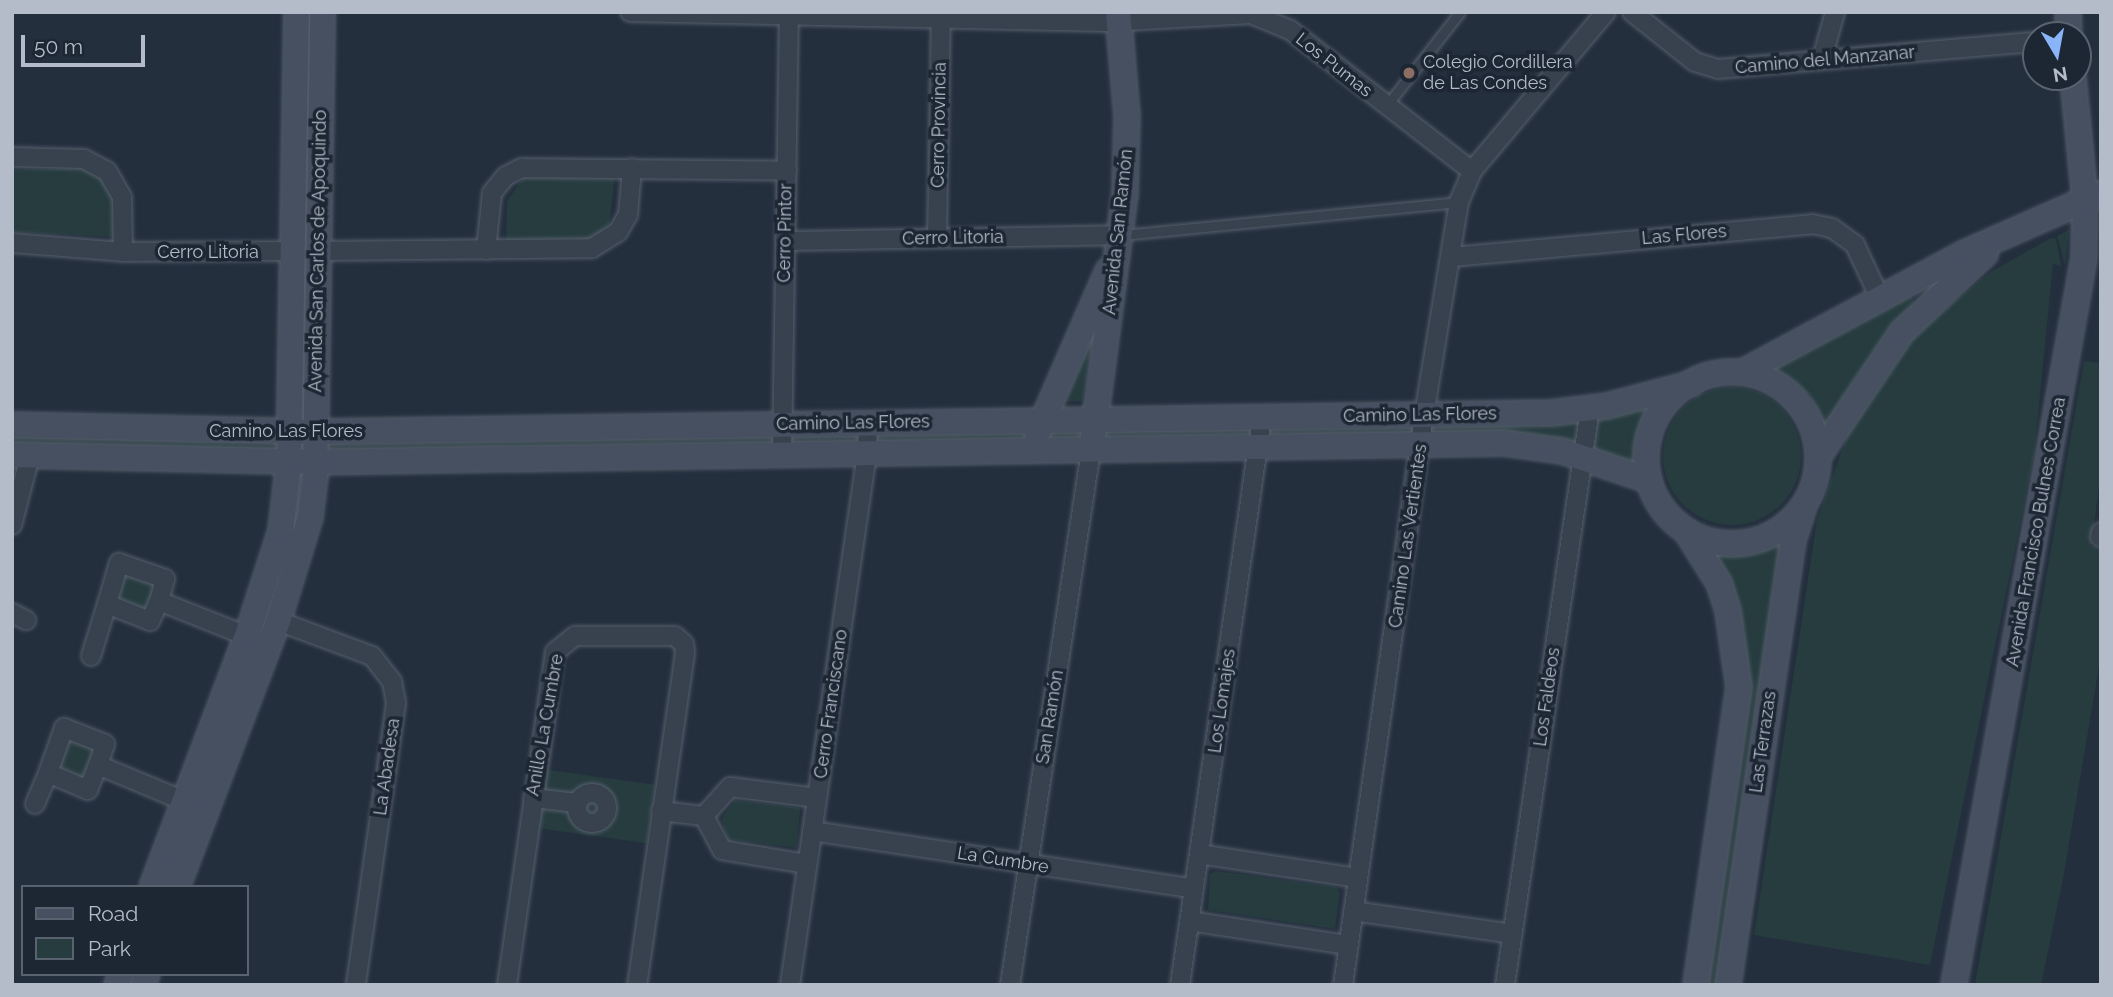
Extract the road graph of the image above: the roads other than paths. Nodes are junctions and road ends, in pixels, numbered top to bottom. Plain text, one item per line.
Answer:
1 (297, 12) edge
2 (322, 12) edge
3 (630, 12) edge
4 (1460, 12) edge
5 (1606, 12) edge
6 (1632, 12) edge
7 (1835, 12) edge
8 (789, 14) edge
9 (941, 15) edge
10 (1118, 17) edge
11 (2022, 43) edge
12 (1822, 60) junction
13 (2075, 91) edge
14 (1387, 105) junction
15 (12, 157) edge
16 (632, 168) junction
17 (786, 171) junction
18 (1472, 172) junction
19 (2093, 197) edge
20 (1459, 202) junction
21 (2031, 223) junction
22 (937, 238) junction
23 (785, 241) junction
24 (1120, 242) junction
25 (12, 243) edge
26 (486, 250) junction
27 (293, 251) junction
28 (318, 251) junction
29 (123, 252) junction
30 (1452, 257) junction
31 (1879, 296) junction
32 (1743, 372) junction
33 (1691, 384) junction
34 (1590, 409) junction
35 (1424, 415) junction
36 (1262, 418) junction
37 (1095, 419) junction
38 (1042, 420) junction
39 (868, 423) junction
40 (782, 424) junction
41 (12, 425) edge
42 (290, 432) junction
43 (315, 432) junction
44 (1422, 445) junction
45 (1259, 446) junction
46 (1091, 450) junction
47 (1031, 451) junction
48 (867, 453) junction
49 (782, 454) junction
50 (21, 455) edge
51 (1582, 457) junction
52 (1818, 457) junction
53 (289, 462) junction
54 (315, 463) junction
55 (1648, 480) junction
56 (1806, 501) junction
57 (12, 525) edge
58 (1687, 532) junction
59 (159, 601) junction
60 (107, 604) junction
61 (278, 621) junction
62 (247, 636) junction
63 (91, 656) dead end
64 (98, 765) junction
65 (47, 773) junction
66 (533, 798) junction
67 (817, 798) junction
68 (184, 801) junction
69 (1723, 802) junction
70 (577, 803) dead end
71 (35, 804) dead end
72 (1754, 806) junction
73 (661, 811) junction
74 (704, 816) junction
75 (812, 831) junction
76 (1199, 854) junction
77 (807, 864) junction
78 (1028, 864) junction
79 (1358, 878) junction
80 (153, 885) edge
81 (178, 885) edge
82 (1194, 889) junction
83 (1353, 911) junction
84 (1189, 921) junction
85 (1512, 934) junction
86 (1348, 945) junction
87 (356, 985) edge
88 (507, 985) edge
89 (637, 985) edge
90 (790, 985) edge
91 (1010, 985) edge
92 (1180, 985) edge
93 (1343, 985) edge
94 (1505, 985) edge
95 (1696, 985) edge
96 (1728, 985) edge
97 (1954, 985) edge

1 - 27 street, Avenida San Carlos de Apoquindo
2 - 28 street, Avenida San Carlos de Apoquindo
3 - 8 street, Los Pumas
4 - 14 lane
5 - 18 street, Camino Las Vertientes
6 - 12 street, Camino del Manzanar
7 - 12 street
8 - 9 street, Los Pumas
8 - 17 street, Cerro Pintor
9 - 10 street, Los Pumas
9 - 22 street, Cerro Provincia
10 - 14 street, Los Pumas
10 - 24 street, Avenida San Ramón
11 - 12 street, Camino del Manzanar
13 - 19 street, Avenida Francisco Bulnes Correa
14 - 18 street, Los Pumas
15 - 29 street
16 - 17 street
16 - 26 street
16 - 26 street
17 - 23 street, Cerro Pintor
18 - 20 street, Camino Las Vertientes
19 - 21 street
19 - 97 street, Avenida Francisco Bulnes Correa
20 - 24 lane
20 - 30 street, Camino Las Vertientes
21 - 31 street
21 - 52 street
22 - 23 street, Cerro Litoria
22 - 24 street, Cerro Litoria
23 - 40 street, Cerro Pintor
24 - 37 street, Avenida San Ramón
24 - 38 street
25 - 29 street, Cerro Litoria
26 - 28 street
27 - 29 street, Cerro Litoria
27 - 42 street, Avenida San Carlos de Apoquindo
28 - 43 street, Avenida San Carlos de Apoquindo
30 - 31 street, Las Flores
30 - 35 street, Camino Las Vertientes
31 - 32 street
32 - 33 street
32 - 52 street
33 - 34 street, Camino Las Flores
33 - 55 street
34 - 35 street, Camino Las Flores
34 - 51 street, Los Faldeos
35 - 36 street, Camino Las Flores
35 - 44 street, Camino Las Vertientes
36 - 37 street, Camino Las Flores
36 - 45 street, Los Lomajes
37 - 38 street, Camino Las Flores
37 - 46 street, Avenida San Ramón
38 - 39 street, Camino Las Flores
38 - 47 street
39 - 40 street, Camino Las Flores
39 - 48 street, Cerro Franciscano
40 - 43 street, Camino Las Flores
40 - 49 street, Cerro Pintor
41 - 42 street, Camino Las Flores
42 - 43 street, Camino Las Flores
42 - 53 street, Avenida San Carlos de Apoquindo
43 - 54 street, Avenida San Carlos de Apoquindo
44 - 45 street, Camino Las Flores
44 - 51 street, Camino Las Flores
44 - 79 street, Camino Las Vertientes
45 - 46 street, Camino Las Flores
45 - 76 street, Los Lomajes
46 - 47 street, Camino Las Flores
46 - 78 street, San Ramón
47 - 48 street, Camino Las Flores
48 - 49 street, Camino Las Flores
48 - 67 street, Cerro Franciscano
49 - 54 street, Camino Las Flores
50 - 53 street, Camino Las Flores
50 - 57 street
51 - 55 street, Camino Las Flores
51 - 85 street, Los Faldeos
52 - 56 street
53 - 54 street, Camino Las Flores
53 - 62 street, Avenida San Carlos de Apoquindo
54 - 61 street, Avenida San Carlos de Apoquindo
55 - 58 street
56 - 58 street
56 - 72 street, Las Terrazas
58 - 69 street, Las Terrazas
59 - 60 street
59 - 60 street
59 - 62 street
60 - 63 street
61 - 81 street, Avenida San Carlos de Apoquindo
61 - 87 street, La Abadesa
62 - 68 street, Avenida San Carlos de Apoquindo
64 - 65 street
64 - 65 street
64 - 68 street
65 - 71 street
66 - 70 street
66 - 73 street, Anillo La Cumbre
66 - 88 street, Anillo La Cumbre
67 - 74 street
67 - 75 street, Cerro Franciscano
68 - 80 street, Avenida San Carlos de Apoquindo
69 - 72 street
69 - 95 street, Las Terrazas
72 - 96 street, Las Terrazas
73 - 74 street
73 - 89 street, Anillo La Cumbre
74 - 77 street
75 - 77 street, Cerro Franciscano
75 - 78 street, La Cumbre
76 - 79 street
76 - 82 street, Los Lomajes
77 - 90 street, Cerro Franciscano
78 - 82 street, La Cumbre
78 - 91 street, San Ramón
79 - 83 street, Camino Las Vertientes
82 - 84 street, Los Lomajes
83 - 85 street
83 - 86 street, Camino Las Vertientes
84 - 86 street
84 - 92 street, Los Lomajes
85 - 94 street, Los Faldeos
86 - 93 street, Camino Las Vertientes

